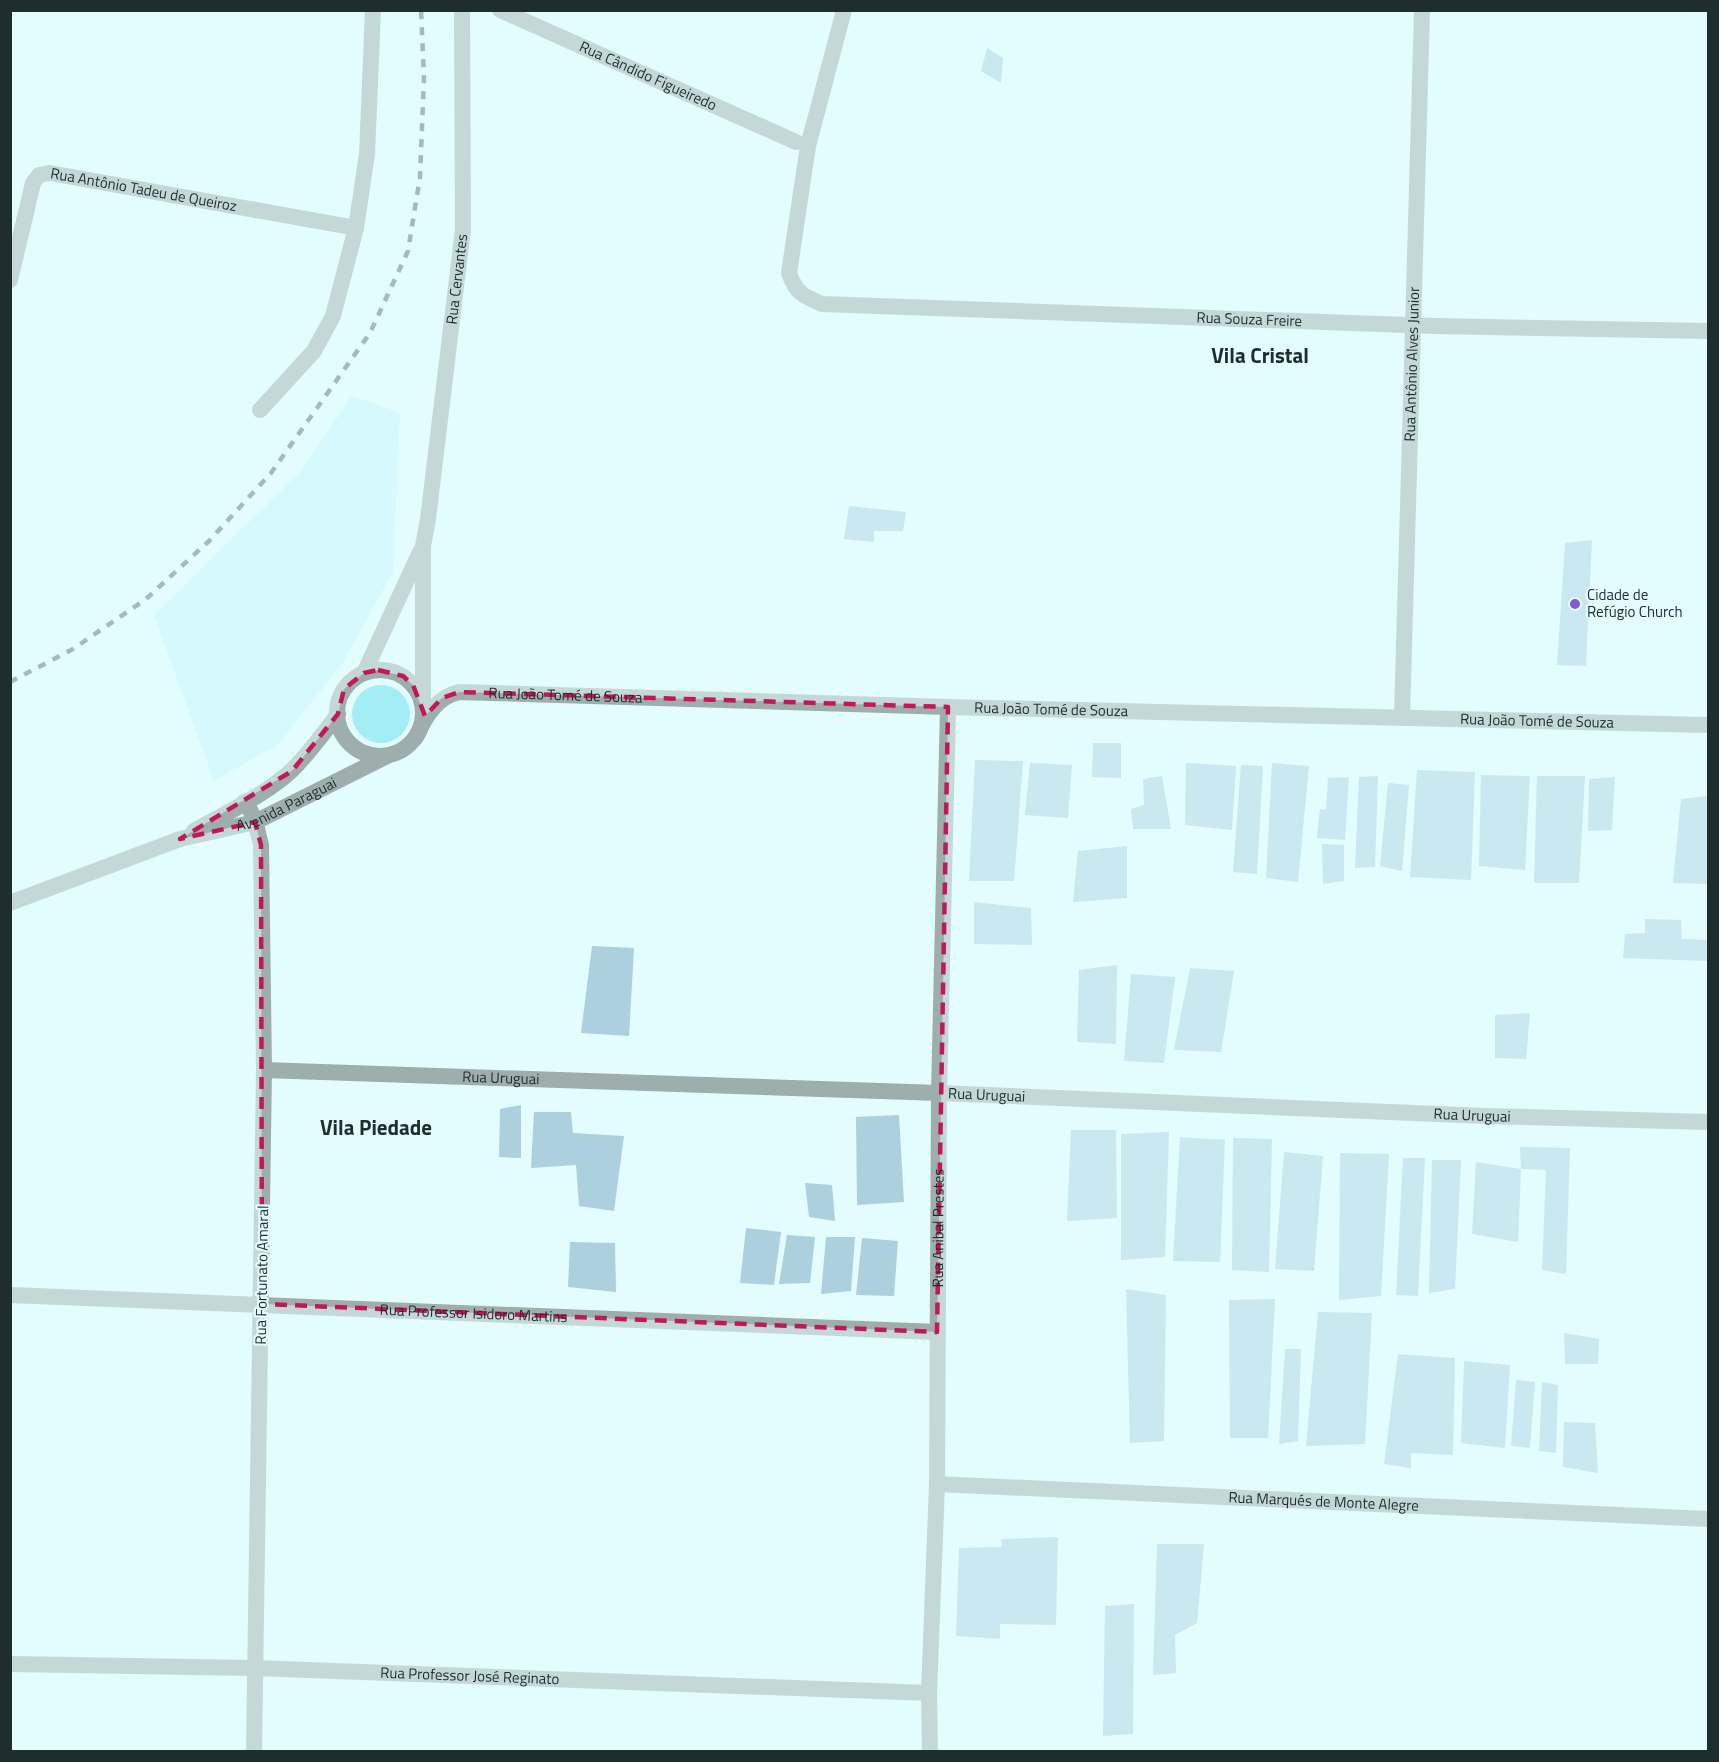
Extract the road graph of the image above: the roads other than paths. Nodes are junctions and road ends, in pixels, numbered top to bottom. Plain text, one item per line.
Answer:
1 (373, 10) edge
2 (462, 10) edge
3 (500, 10) edge
4 (844, 10) edge
5 (1422, 10) edge
6 (796, 142) dead end
7 (356, 228) junction
8 (10, 280) edge
9 (1412, 325) junction
10 (1708, 331) edge
11 (260, 410) dead end
12 (423, 546) junction
13 (364, 673) junction
14 (948, 707) junction
15 (338, 714) junction
16 (1402, 717) junction
17 (420, 723) junction
18 (1708, 725) edge
19 (387, 756) junction
20 (244, 802) junction
21 (255, 822) junction
22 (180, 839) junction
23 (10, 903) edge
24 (264, 1070) junction
25 (939, 1093) junction
26 (1708, 1122) edge
27 (10, 1295) edge
28 (262, 1304) junction
29 (937, 1332) junction
30 (937, 1484) junction
31 (1708, 1519) edge
32 (10, 1664) edge
33 (254, 1668) junction
34 (929, 1693) junction
35 (254, 1752) edge
36 (930, 1752) edge

1 - 7 street
2 - 12 street, Rua Cervantes
3 - 6 street, Rua Cândido Figueiredo
4 - 9 street, Rua Souza Freire
5 - 9 street, Rua Antônio Alves Junior
7 - 8 street, Rua Antônio Tadeu de Queiroz
7 - 11 street
9 - 10 street, Rua Souza Freire
9 - 16 street, Rua Antônio Alves Junior
12 - 13 street, Rua Cervantes
12 - 17 street, Rua Cervantes
13 - 15 street
13 - 17 street
14 - 16 street, Rua João Tomé de Souza
14 - 17 street, Rua João Tomé de Souza
14 - 25 street, Rua Anibal Prestes
15 - 19 street
15 - 20 street, Avenida Paraguai
16 - 18 street, Rua João Tomé de Souza
17 - 19 street
19 - 21 street, Avenida Paraguai
20 - 21 street, Rua Fortunato Amaral
20 - 22 street, Avenida Paraguai
21 - 22 street, Avenida Paraguai
21 - 24 street, Rua Fortunato Amaral
22 - 23 street, Avenida Paraguai
24 - 25 street, Rua Uruguai
24 - 28 street, Rua Fortunato Amaral
25 - 26 street, Rua Uruguai
25 - 29 street, Rua Anibal Prestes
27 - 28 street, Rua Professor Isidoro Martins
28 - 29 street, Rua Professor Isidoro Martins
28 - 33 street, Rua Fortunato Amaral
29 - 30 street, Rua Anibal Prestes
30 - 31 street, Rua Marqués de Monte Alegre
30 - 34 street, Rua Anibal Prestes
32 - 33 street, Rua Professor José Reginato
33 - 34 street, Rua Professor José Reginato
33 - 35 street, Rua Fortunato Amaral
34 - 36 street, Rua Anibal Prestes

